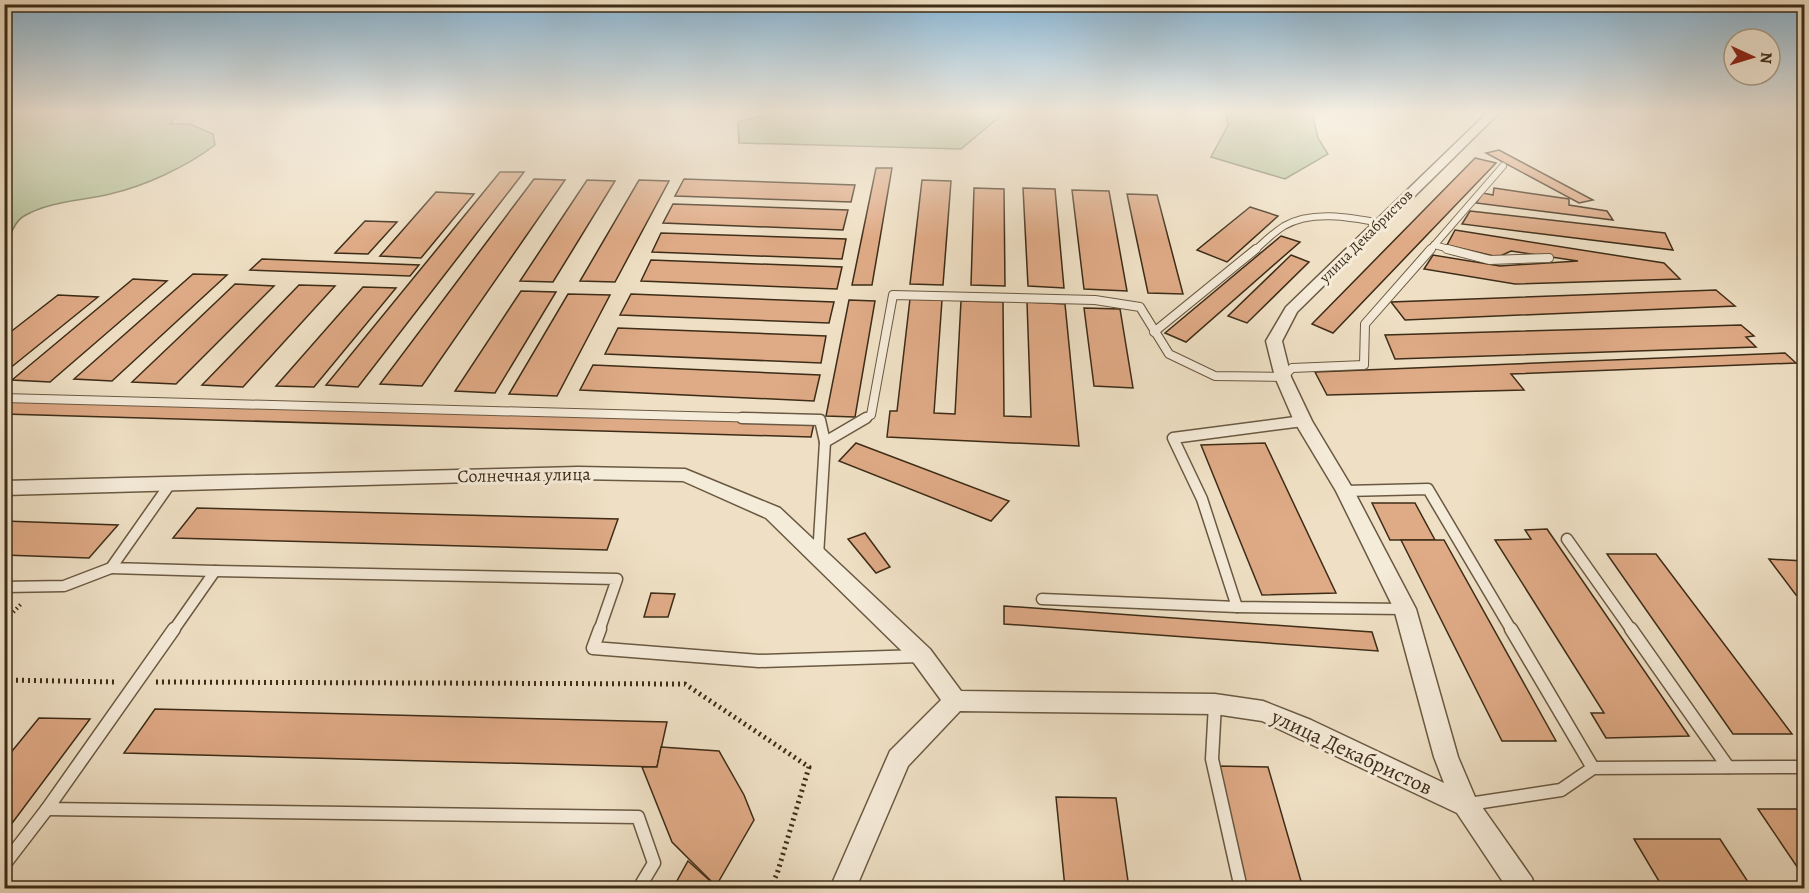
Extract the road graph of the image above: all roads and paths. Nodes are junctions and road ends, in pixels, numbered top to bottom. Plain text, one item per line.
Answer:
1 (1451, 155) edge
2 (1503, 166) dead end
3 (1380, 223) junction
4 (1434, 245) junction
5 (1549, 258) dead end
6 (1154, 332) junction
7 (1283, 377) junction
8 (4, 398) edge
9 (1303, 421) junction
10 (825, 442) junction
11 (171, 484) junction
12 (4, 488) edge
13 (1345, 491) junction
14 (1567, 539) dead end
15 (818, 556) junction
16 (111, 568) junction
17 (215, 571) junction
18 (4, 587) edge
19 (34, 589) junction
20 (1042, 599) dead end
21 (1237, 608) junction
22 (1405, 609) junction
23 (4, 622) edge
24 (922, 656) junction
25 (4, 680) edge
26 (139, 682) junction
27 (955, 701) junction
28 (1215, 704) junction
29 (1728, 767) junction
30 (1804, 767) edge
31 (1593, 768) junction
32 (1466, 805) junction
33 (47, 809) junction
34 (4, 865) edge
35 (1240, 884) dead end
36 (639, 888) edge
37 (770, 888) edge
38 (843, 888) edge
39 (1522, 888) edge

1 - 3 street, улица Декабристов
2 - 4 lane
3 - 6 lane
3 - 7 street, улица Декабристов
4 - 5 lane
4 - 7 lane
6 - 7 lane
6 - 10 lane
7 - 9 street, улица Декабристов
8 - 10 lane
9 - 13 street, улица Декабристов
9 - 21 lane
10 - 15 lane
11 - 12 street, Солнечная улица
11 - 15 street, Солнечная улица
11 - 16 lane
13 - 22 street, улица Декабристов
13 - 31 lane
14 - 29 lane
15 - 24 street, Солнечная улица
16 - 17 lane
16 - 19 lane
17 - 24 lane
17 - 26 lane
18 - 19 lane
19 - 23 path
20 - 21 lane
21 - 22 lane
22 - 32 street, улица Декабристов
24 - 27 street, Солнечная улица
25 - 26 path
26 - 33 lane
26 - 37 path
27 - 28 street, улица Декабристов
27 - 38 street
28 - 32 street, улица Декабристов
28 - 35 lane
29 - 30 lane
29 - 31 lane
31 - 32 lane
32 - 39 street
33 - 34 lane
33 - 36 lane

